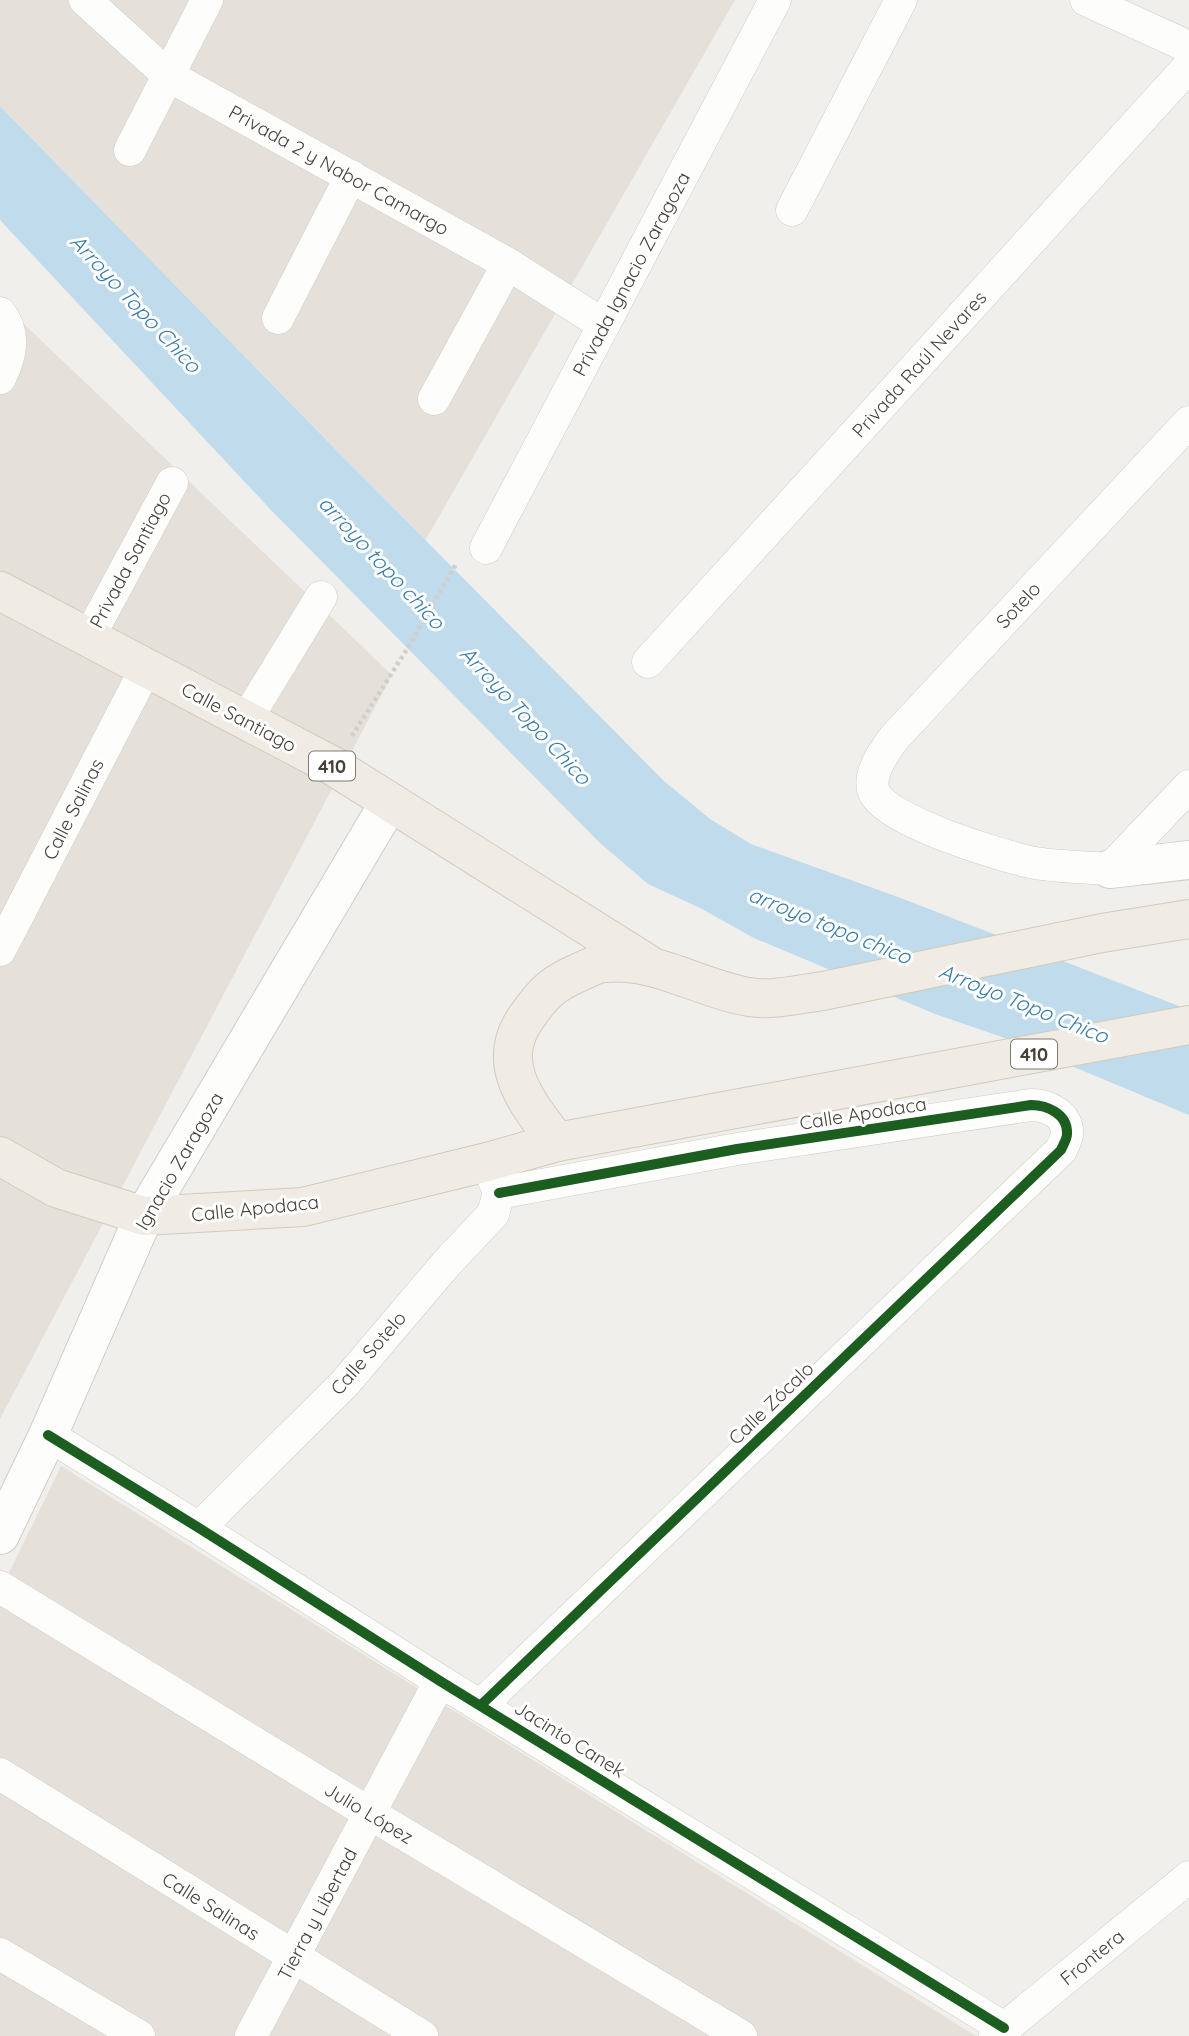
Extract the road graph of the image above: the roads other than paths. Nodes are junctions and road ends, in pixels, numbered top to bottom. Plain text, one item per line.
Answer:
1 (85, 0) edge
2 (208, 0) edge
3 (775, 0) edge
4 (901, 0) edge
5 (1086, 0) edge
6 (1189, 47) edge
7 (1189, 66) edge
8 (169, 76) junction
9 (130, 150) dead end
10 (351, 176) junction
11 (792, 210) dead end
12 (508, 264) junction
13 (5, 318) edge
14 (278, 318) dead end
15 (604, 325) junction
16 (0, 378) edge
17 (434, 399) dead end
18 (1189, 422) edge
19 (172, 483) dead end
20 (474, 552) road end
21 (0, 591) edge
22 (321, 597) dead end
23 (89, 637) junction
24 (648, 662) dead end
25 (146, 668) junction
26 (246, 720) junction
27 (1189, 786) edge
28 (389, 803) junction
29 (1189, 860) edge
30 (1110, 869) junction
31 (1189, 919) edge
32 (0, 950) edge
33 (649, 965) junction
34 (1189, 1025) edge
35 (1064, 1119) joint
36 (557, 1142) junction
37 (0, 1156) edge
38 (493, 1178) junction
39 (144, 1216) junction
40 (48, 1435) junction
41 (200, 1528) junction
42 (0, 1535) edge
43 (0, 1587) edge
44 (440, 1681) junction
45 (481, 1704) junction
46 (0, 1774) edge
47 (369, 1813) junction
48 (1189, 1877) edge
49 (0, 1954) edge
50 (295, 1958) junction
51 (999, 2032) edge
52 (139, 2036) edge
53 (251, 2036) edge
54 (422, 2036) edge
55 (741, 2036) edge

1 - 8 street, Privada 2 y Nabor Camargo
2 - 8 street
3 - 15 street, Privada Ignacio Zaragoza
4 - 11 street
5 - 6 street
7 - 24 street, Privada Raúl Nevares
8 - 9 street
8 - 10 street, Privada 2 y Nabor Camargo
10 - 12 street, Privada 2 y Nabor Camargo
10 - 14 street
12 - 15 street, Privada 2 y Nabor Camargo
12 - 17 street
13 - 16 street
15 - 20 street, Privada Ignacio Zaragoza
18 - 30 street, Sotelo
19 - 23 street, Privada Santiago
21 - 23 main road, Calle Santiago / 410
22 - 26 street
23 - 25 main road, Calle Santiago / 410
25 - 26 main road, Calle Santiago / 410
25 - 32 street, Calle Salinas
26 - 28 main road, Calle Santiago / 410
27 - 30 street
28 - 33 main road, Calle Santiago / 410
28 - 39 street, Ignacio Zaragoza
29 - 30 street
31 - 33 main road, 410
33 - 36 main road
34 - 36 main road, 410
35 - 38 street, Calle Apodaca
35 - 45 street, Calle Zócalo
36 - 38 main road, Calle Apodaca / 410
37 - 39 main road, Calle Apodaca / 410
38 - 39 main road, Calle Apodaca / 410
38 - 41 street, Calle Sotelo
39 - 40 street, Ignacio Zaragoza
40 - 41 street, Jacinto Canek
40 - 42 street, Ignacio Zaragoza
41 - 44 street, Jacinto Canek
43 - 47 street, Julio López
44 - 45 street, Jacinto Canek
44 - 47 street, Tierra y Libertad
45 - 51 street, Jacinto Canek
46 - 50 street, Calle Salinas
47 - 50 street, Tierra y Libertad
47 - 55 street, Julio López
48 - 51 street, Frontera
49 - 52 street
50 - 53 street, Tierra y Libertad
50 - 54 street, Calle Salinas

